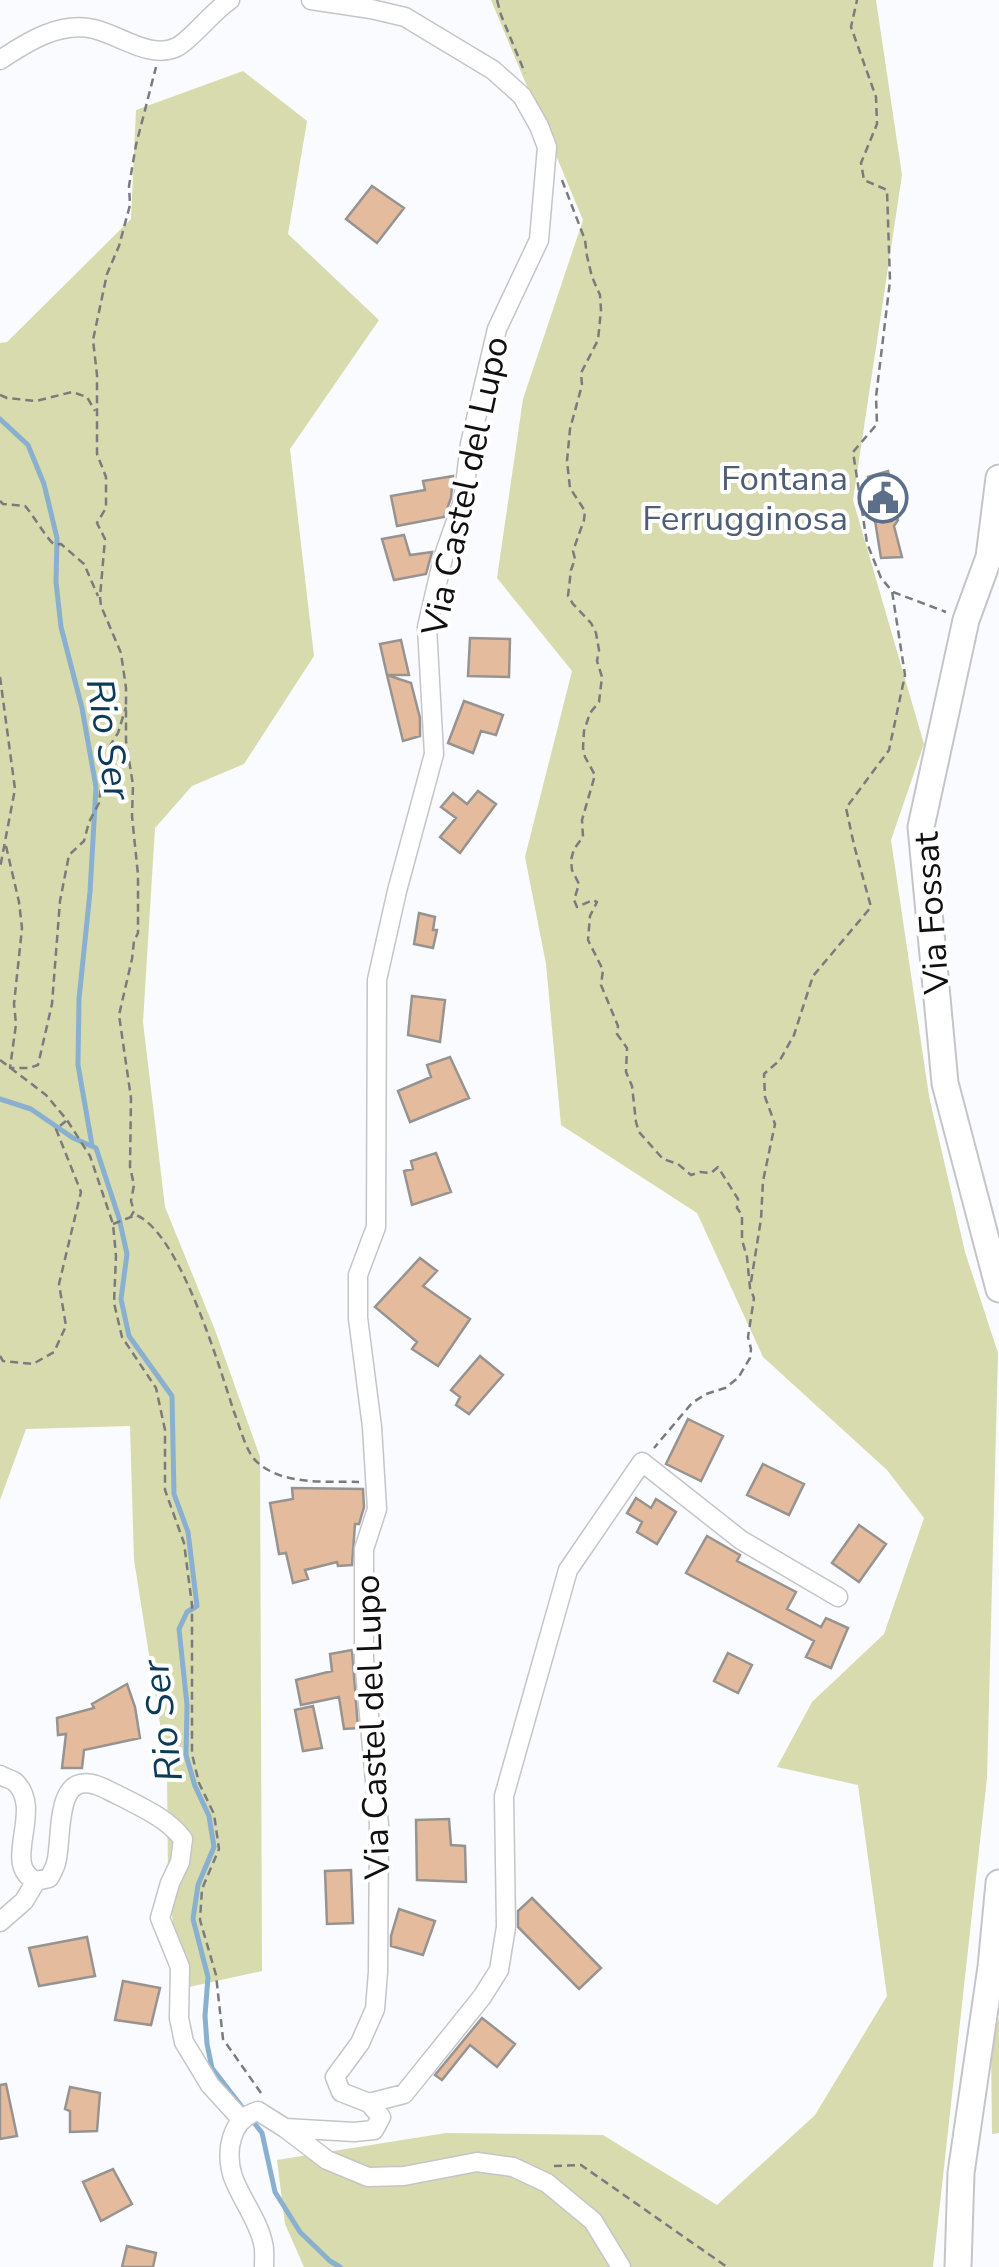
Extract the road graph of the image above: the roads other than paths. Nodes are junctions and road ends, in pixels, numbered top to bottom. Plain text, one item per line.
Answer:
1 (230, 0) edge
2 (311, 0) edge
3 (0, 60) edge
4 (999, 478) edge
5 (999, 1290) edge
6 (838, 1597) dead end
7 (0, 1775) edge
8 (36, 1881) junction
9 (999, 1883) edge
10 (0, 1922) edge
11 (995, 1966) edge
12 (369, 2103) junction
13 (251, 2111) junction
14 (285, 2128) junction
15 (264, 2267) edge
16 (621, 2267) edge
17 (958, 2267) edge

1 - 3 street
2 - 12 street, Via Castel del Lupo
4 - 5 street, Via Fossat
6 - 12 street
7 - 8 street
8 - 10 street
8 - 13 street
9 - 11 street
11 - 17 street
12 - 14 street
13 - 14 street
13 - 15 street
14 - 16 street

